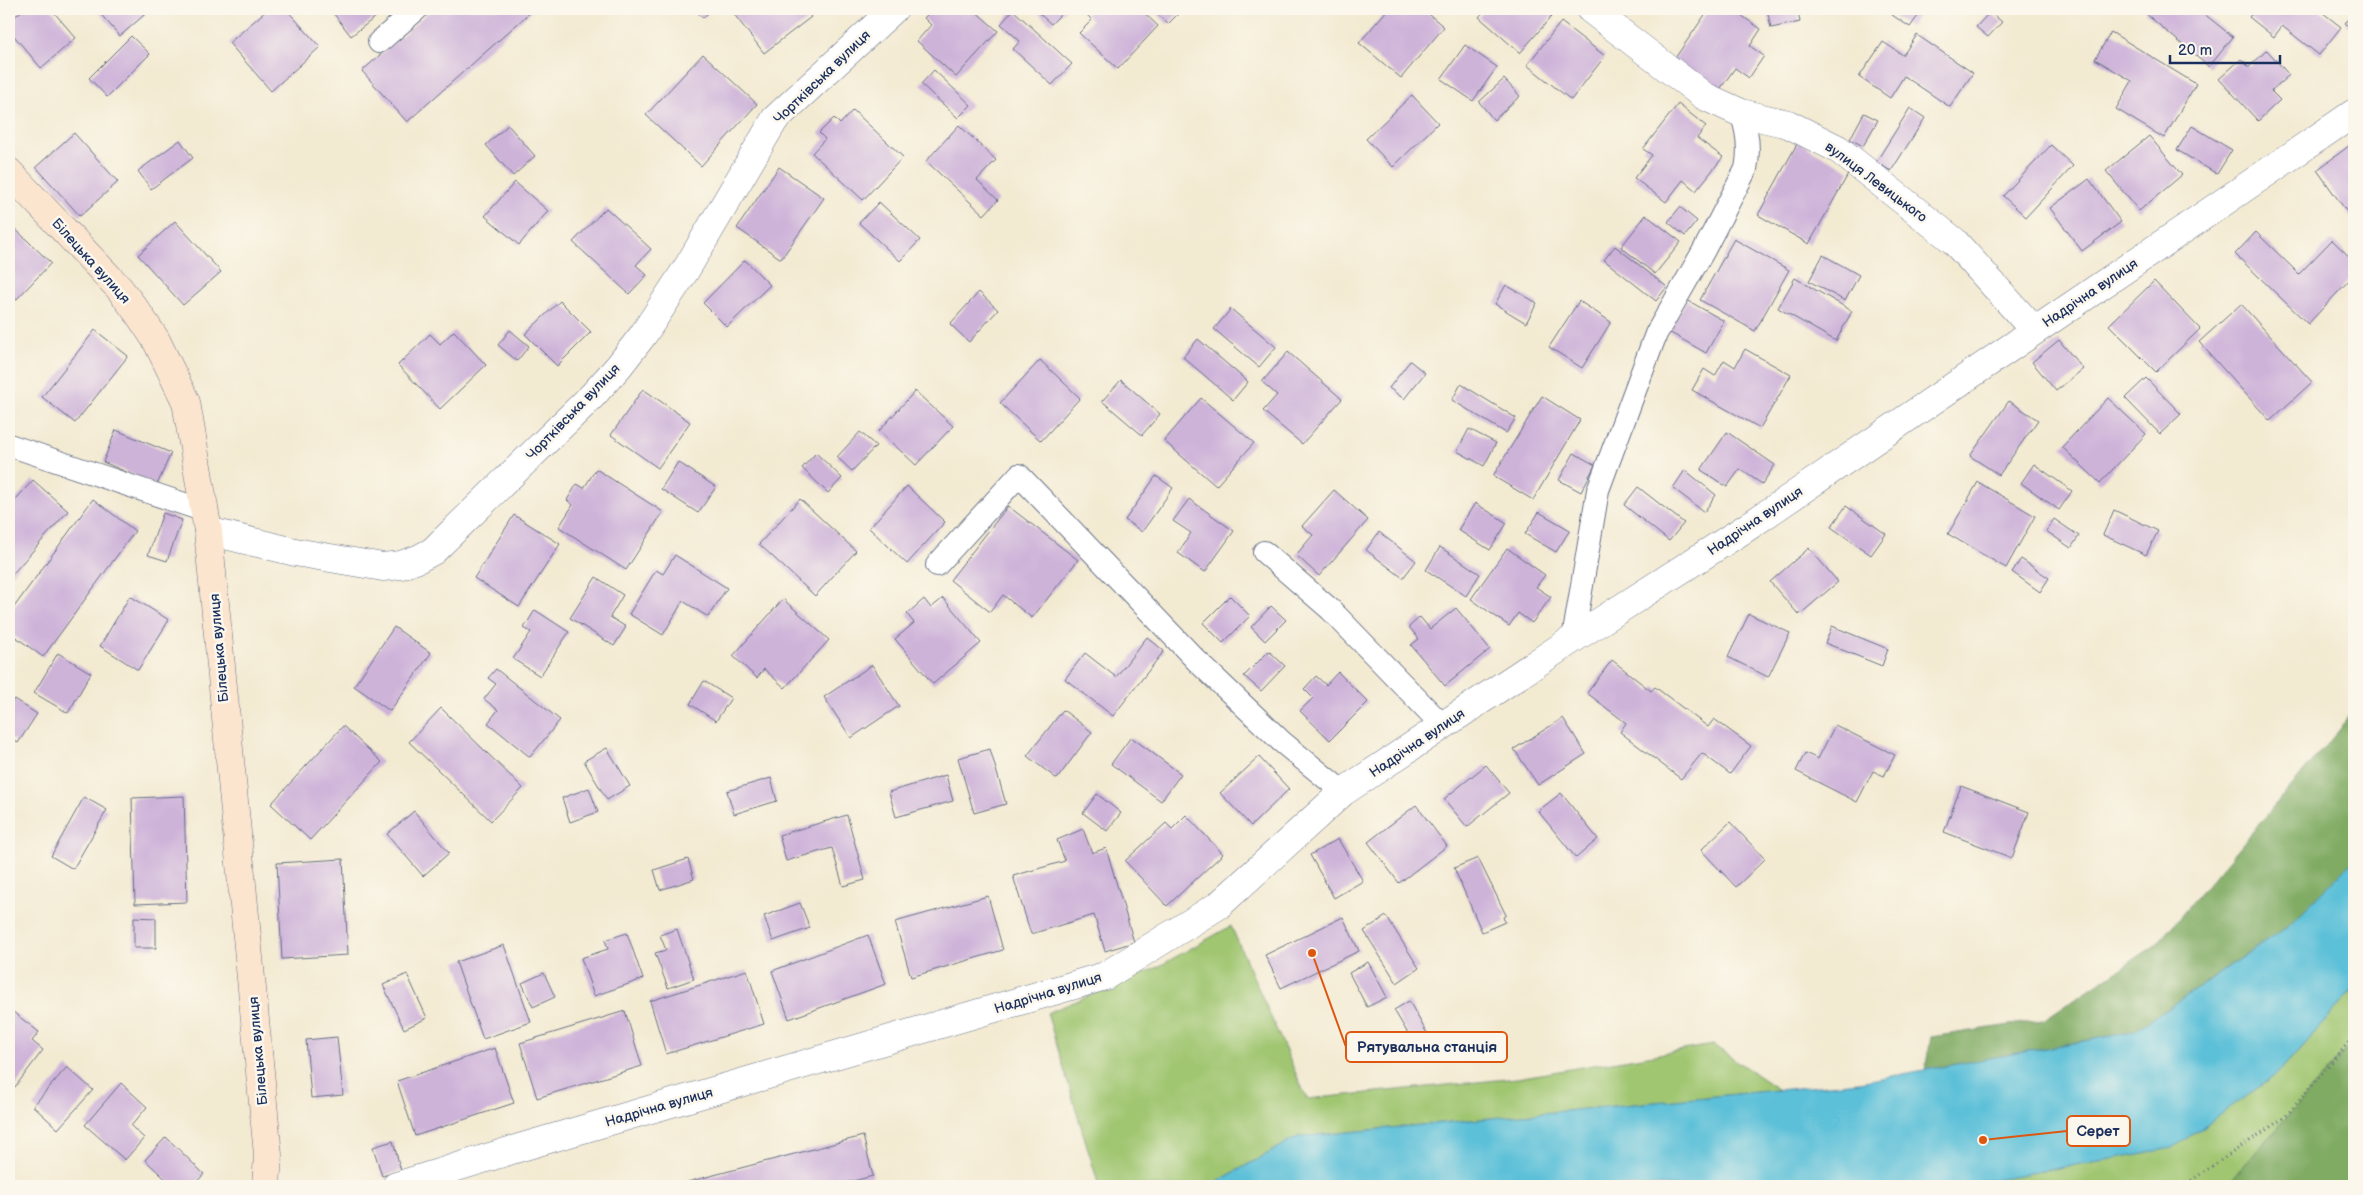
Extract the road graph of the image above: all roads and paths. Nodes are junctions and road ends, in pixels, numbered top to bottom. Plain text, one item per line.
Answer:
1 (417, 9) edge
2 (894, 9) edge
3 (1590, 9) edge
4 (379, 42) dead end
5 (1741, 112) junction
6 (2354, 113) edge
7 (9, 172) edge
8 (2034, 330) junction
9 (9, 445) edge
10 (206, 521) junction
11 (1264, 552) dead end
12 (937, 565) dead end
13 (1572, 639) junction
14 (1443, 726) junction
15 (1344, 792) junction
16 (2354, 1036) edge
17 (266, 1186) edge
18 (396, 1186) edge
19 (2183, 1186) edge

1 - 4 lane
2 - 10 street, Чортківська вулиця
3 - 5 street, вулиця Левицького
5 - 8 street, вулиця Левицького
5 - 13 lane
6 - 8 street, Надрічна вулиця
7 - 10 street, Білецька вулиця
8 - 13 street, Надрічна вулиця
9 - 10 lane
10 - 17 street, Білецька вулиця
11 - 14 lane
12 - 15 lane
13 - 14 street, Надрічна вулиця
14 - 15 street, Надрічна вулиця
15 - 18 street, Надрічна вулиця
16 - 19 path

